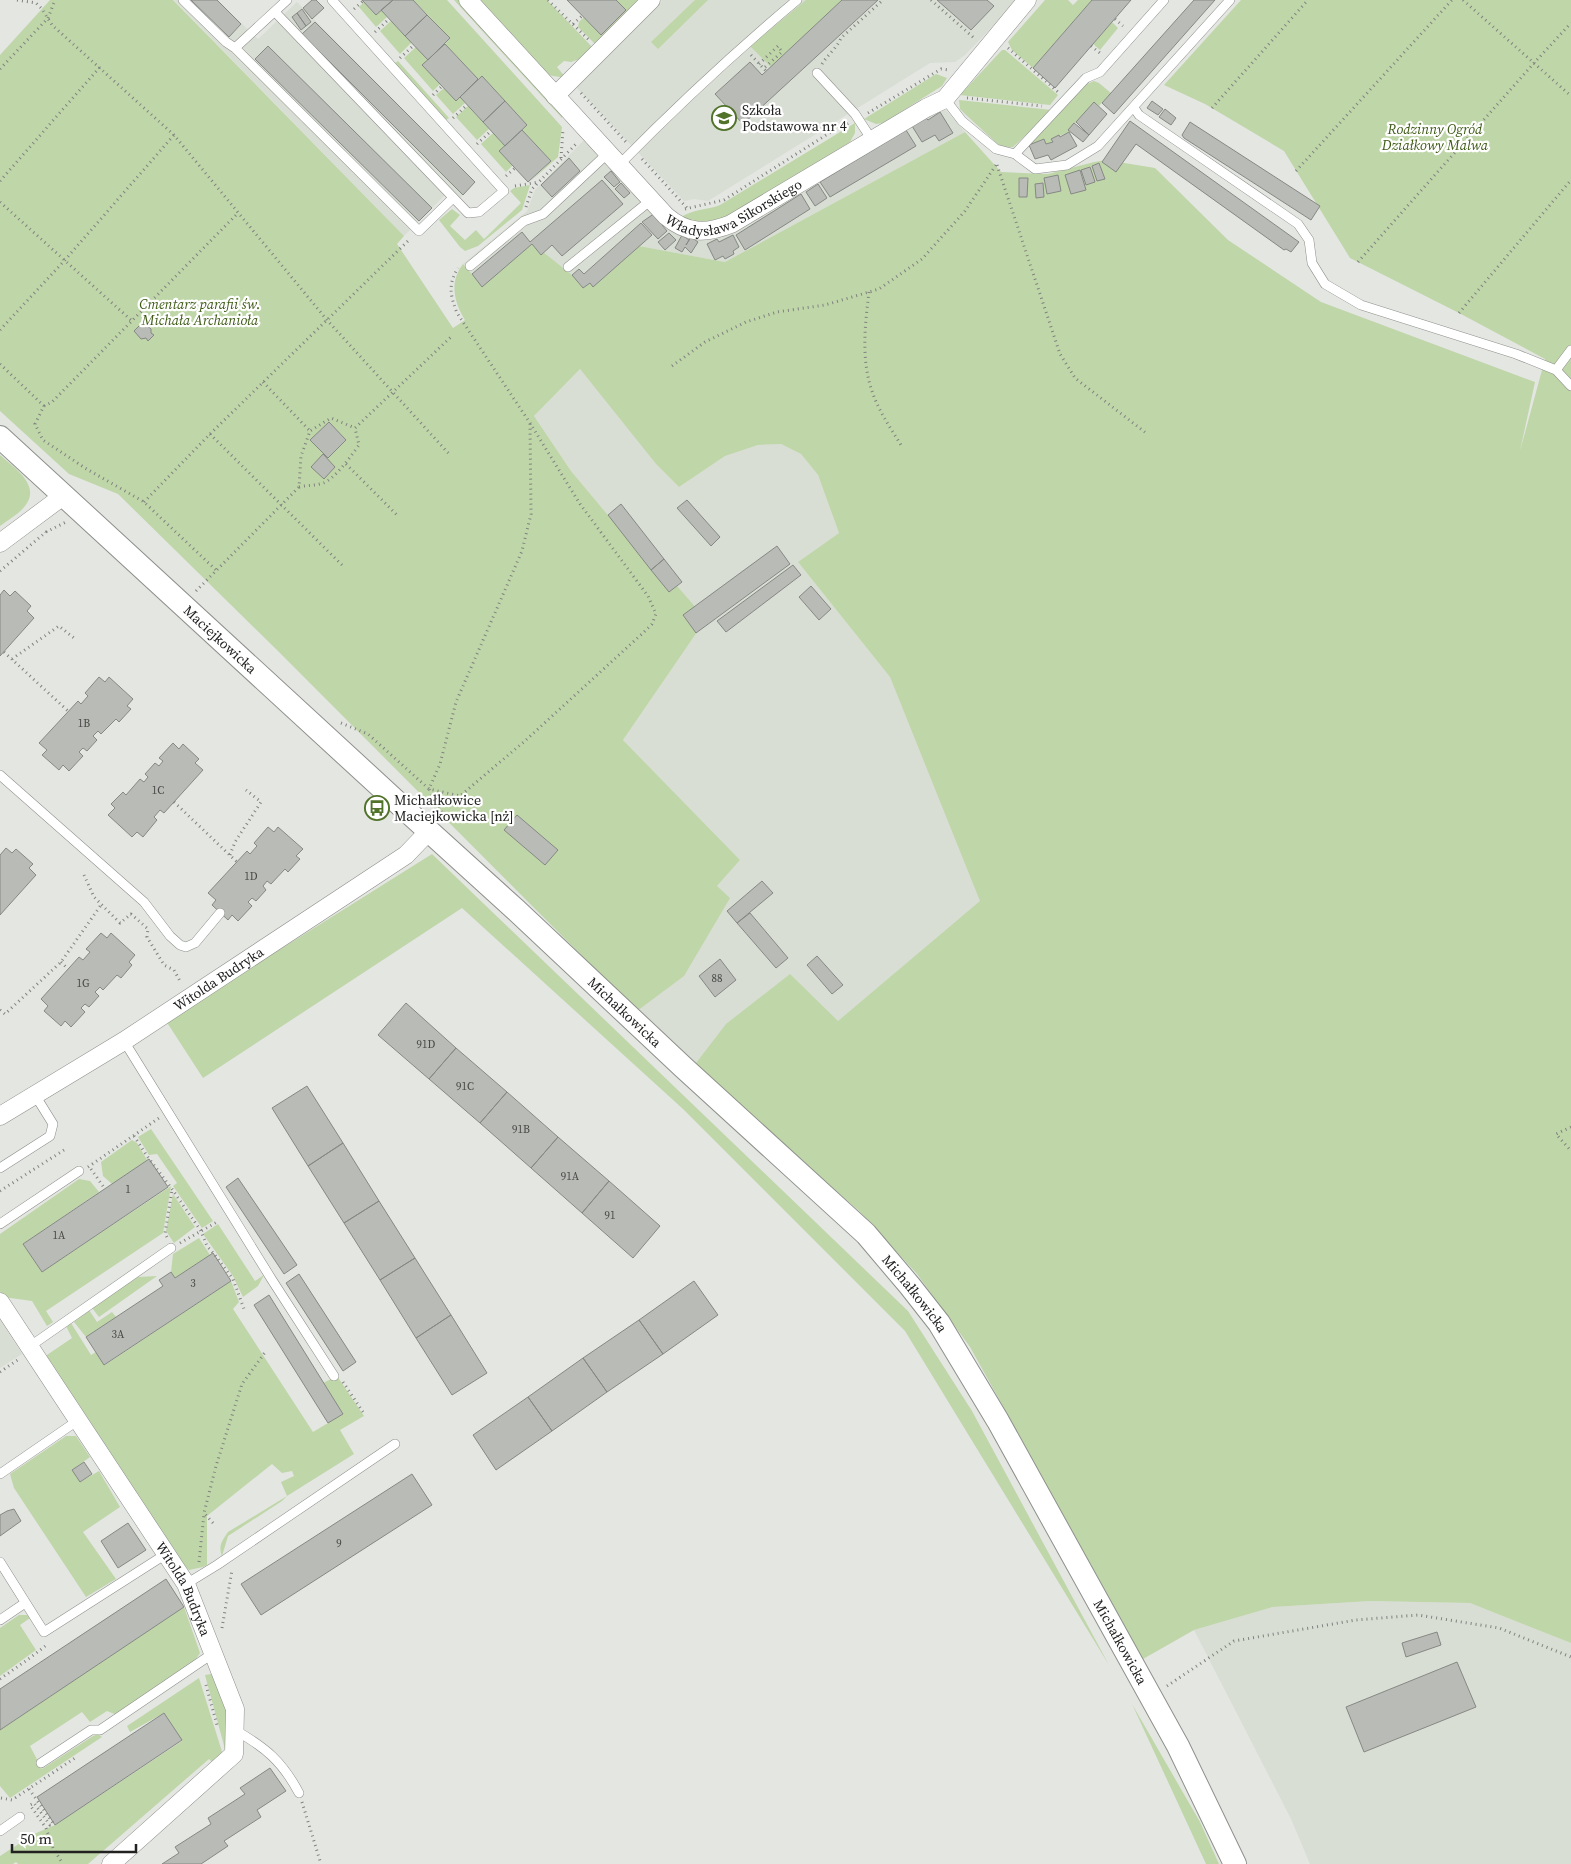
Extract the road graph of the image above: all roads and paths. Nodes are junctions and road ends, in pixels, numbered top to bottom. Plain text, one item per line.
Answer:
1 (18, 0) edge
2 (55, 0) edge
3 (183, 0) edge
4 (287, 0) edge
5 (332, 0) edge
6 (468, 0) edge
7 (548, 0) edge
8 (651, 0) edge
9 (797, 0) edge
10 (883, 0) edge
11 (931, 0) edge
12 (1027, 0) edge
13 (1164, 0) edge
14 (1230, 0) edge
15 (1308, 0) edge
16 (1452, 0) edge
17 (1463, 0) edge
18 (363, 1) edge
19 (34, 2) edge
20 (358, 5) dead end
21 (275, 12) junction
22 (582, 16) dead end
23 (48, 18) junction
24 (389, 18) dead end
25 (1115, 19) dead end
26 (1129, 19) dead end
27 (1571, 23) edge
28 (573, 24) junction
29 (1122, 24) dead end
30 (376, 32) dead end
31 (1117, 33) dead end
32 (978, 42) dead end
33 (414, 45) dead end
34 (742, 46) junction
35 (1006, 46) dead end
36 (1091, 46) dead end
37 (1106, 46) dead end
38 (235, 48) junction
39 (599, 52) junction
40 (1098, 52) dead end
41 (399, 58) dead end
42 (1095, 59) dead end
43 (1534, 63) junction
44 (759, 64) junction
45 (100, 67) junction
46 (0, 69) edge
47 (817, 73) joint
48 (967, 74) junction
49 (442, 86) dead end
50 (437, 91) dead end
51 (1062, 96) dead end
52 (1571, 96) edge
53 (947, 97) junction
54 (558, 100) junction
55 (467, 105) dead end
56 (1044, 106) dead end
57 (1134, 108) junction
58 (1212, 108) dead end
59 (453, 118) dead end
60 (858, 119) junction
61 (491, 131) dead end
62 (589, 132) junction
63 (174, 135) junction
64 (872, 140) junction
65 (477, 145) dead end
66 (1014, 154) junction
67 (561, 159) junction
68 (614, 159) junction
69 (515, 168) dead end
70 (1296, 171) dead end
71 (511, 172) dead end
72 (1571, 180) edge
73 (0, 181) edge
74 (453, 198) junction
75 (651, 200) junction
76 (0, 202) edge
77 (524, 211) dead end
78 (238, 213) junction
79 (672, 221) junction
80 (418, 230) junction
81 (65, 260) junction
82 (1358, 262) dead end
83 (465, 265) joint
84 (568, 267) dead end
85 (869, 292) junction
86 (1459, 313) dead end
87 (327, 320) junction
88 (132, 321) junction
89 (0, 330) edge
90 (452, 336) dead end
91 (1571, 350) edge
92 (0, 364) edge
93 (672, 366) dead end
94 (1556, 370) junction
95 (263, 382) junction
96 (1571, 386) edge
97 (392, 393) junction
98 (44, 406) junction
99 (530, 422) junction
100 (355, 428) junction
101 (310, 431) junction
102 (1146, 433) dead end
103 (210, 434) junction
104 (0, 437) edge
105 (901, 445) dead end
106 (450, 455) dead end
107 (346, 464) junction
108 (299, 487) junction
109 (63, 496) junction
110 (144, 502) junction
111 (282, 504) junction
112 (400, 517) dead end
113 (41, 527) dead end
114 (0, 543) edge
115 (344, 567) dead end
116 (216, 570) junction
117 (0, 571) edge
118 (192, 595) dead end
119 (74, 638) dead end
120 (4, 652) dead end
121 (12, 660) junction
122 (68, 711) dead end
123 (334, 720) dead end
124 (0, 775) edge
125 (429, 789) junction
126 (246, 790) dead end
127 (174, 802) dead end
128 (442, 812) dead end
129 (435, 836) junction
130 (230, 855) junction
131 (237, 862) dead end
132 (84, 875) dead end
133 (101, 905) junction
134 (220, 913) dead end
135 (60, 962) junction
136 (68, 969) dead end
137 (181, 983) dead end
138 (0, 1010) edge
139 (124, 1041) junction
140 (36, 1095) junction
141 (168, 1112) junction
142 (0, 1116) edge
143 (1571, 1127) edge
144 (134, 1136) junction
145 (64, 1150) dead end
146 (1571, 1151) edge
147 (89, 1166) junction
148 (0, 1168) edge
149 (79, 1171) joint
150 (105, 1188) dead end
151 (172, 1189) junction
152 (0, 1191) edge
153 (217, 1222) dead end
154 (0, 1224) edge
155 (201, 1231) junction
156 (171, 1248) junction
157 (0, 1302) edge
158 (244, 1309) dead end
159 (266, 1350) dead end
160 (27, 1351) junction
161 (0, 1372) edge
162 (334, 1376) joint
163 (365, 1415) dead end
164 (77, 1421) junction
165 (395, 1444) dead end
166 (0, 1474) edge
167 (204, 1513) junction
168 (213, 1523) dead end
169 (235, 1552) junction
170 (166, 1554) junction
171 (0, 1562) edge
172 (192, 1580) junction
173 (25, 1603) junction
174 (0, 1620) edge
175 (51, 1628) junction
176 (1571, 1657) edge
177 (209, 1660) junction
178 (0, 1678) edge
179 (1165, 1688) dead end
180 (235, 1729) junction
181 (226, 1761) junction
182 (41, 1763) dead end
183 (30, 1789) dead end
184 (299, 1793) joint
185 (20, 1817) dead end
186 (0, 1831) edge
187 (63, 1864) edge
188 (110, 1864) edge
189 (321, 1864) edge
190 (1235, 1864) edge

1 - 19 path
2 - 23 path
3 - 38 lane
4 - 21 lane
5 - 74 lane
6 - 54 street, Władysława Sikorskiego
7 - 28 path
8 - 39 street
9 - 34 lane
10 - 47 path
11 - 32 path
12 - 48 street, Władysława Sikorskiego
13 - 66 lane
14 - 57 lane
15 - 58 path
16 - 70 path
17 - 43 path
18 - 20 path
19 - 23 path
21 - 38 lane
21 - 74 lane
22 - 28 path
23 - 45 path
23 - 46 path
24 - 30 path
25 - 29 path
26 - 31 path
27 - 43 path
28 - 39 path
33 - 41 path
34 - 44 path
34 - 68 lane
35 - 51 path
36 - 40 path
37 - 42 path
38 - 80 lane
39 - 54 street
43 - 52 path
43 - 82 path
44 - 44 path
45 - 63 path
45 - 73 path
47 - 60 lane
48 - 53 street, Władysława Sikorskiego
48 - 60 path
49 - 50 path
53 - 56 path
53 - 64 street, Władysława Sikorskiego
53 - 66 lane
54 - 62 street, Władysława Sikorskiego
54 - 67 path
55 - 59 path
57 - 66 lane
57 - 94 lane
60 - 64 lane
60 - 79 path
61 - 65 path
62 - 67 path
62 - 68 street, Władysława Sikorskiego
63 - 78 path
63 - 81 path
64 - 79 street, Władysława Sikorskiego
67 - 77 path
68 - 75 street, Władysława Sikorskiego
68 - 83 lane
69 - 71 path
72 - 86 path
74 - 80 lane
75 - 79 street, Władysława Sikorskiego
75 - 84 lane
76 - 81 path
78 - 87 path
78 - 88 path
80 - 87 path
81 - 88 path
81 - 89 path
83 - 99 path
85 - 93 path
85 - 102 path
85 - 105 path
87 - 95 path
87 - 97 path
88 - 98 path
90 - 97 path
91 - 94 lane
92 - 98 path
94 - 96 lane
95 - 101 path
95 - 103 path
97 - 100 path
97 - 106 path
98 - 110 path
99 - 125 path
99 - 125 path
100 - 101 path
100 - 107 path
101 - 108 path
103 - 110 path
103 - 111 path
104 - 109 street, Maciejkowicka
107 - 108 path
107 - 112 path
108 - 111 path
109 - 114 street
109 - 129 street, Maciejkowicka
110 - 116 path
111 - 115 path
111 - 116 path
113 - 117 path
116 - 118 path
119 - 121 path
120 - 121 path
121 - 122 path
123 - 125 path
124 - 134 lane
125 - 128 path
126 - 130 path
127 - 130 path
129 - 139 street, Witolda Budryka
129 - 190 street, Michałkowicka
130 - 131 path
132 - 133 path
133 - 135 path
133 - 137 path
135 - 136 path
135 - 138 path
139 - 140 street, Witolda Budryka
139 - 141 lane
140 - 142 street, Witolda Budryka
140 - 148 lane
141 - 144 path
141 - 162 lane
143 - 146 path
144 - 147 path
144 - 151 path
145 - 152 path
147 - 149 path
147 - 150 path
149 - 154 lane
151 - 155 path
151 - 156 path
153 - 155 path
155 - 156 path
155 - 158 path
156 - 160 lane
157 - 160 street, Witolda Budryka
159 - 167 path
160 - 161 path
160 - 164 street, Witolda Budryka
162 - 163 path
164 - 166 lane
164 - 170 street, Witolda Budryka
165 - 169 lane
167 - 168 path
167 - 172 path
169 - 172 lane
169 - 177 path
170 - 172 street, Witolda Budryka
170 - 175 lane
171 - 173 lane
172 - 177 street, Witolda Budryka
173 - 174 lane
173 - 175 lane
175 - 178 path
176 - 179 path
177 - 180 street, Witolda Budryka
177 - 181 path
177 - 182 lane
180 - 181 street, Witolda Budryka
180 - 184 lane
181 - 188 street, Witolda Budryka
183 - 187 path
184 - 189 path
185 - 186 lane

